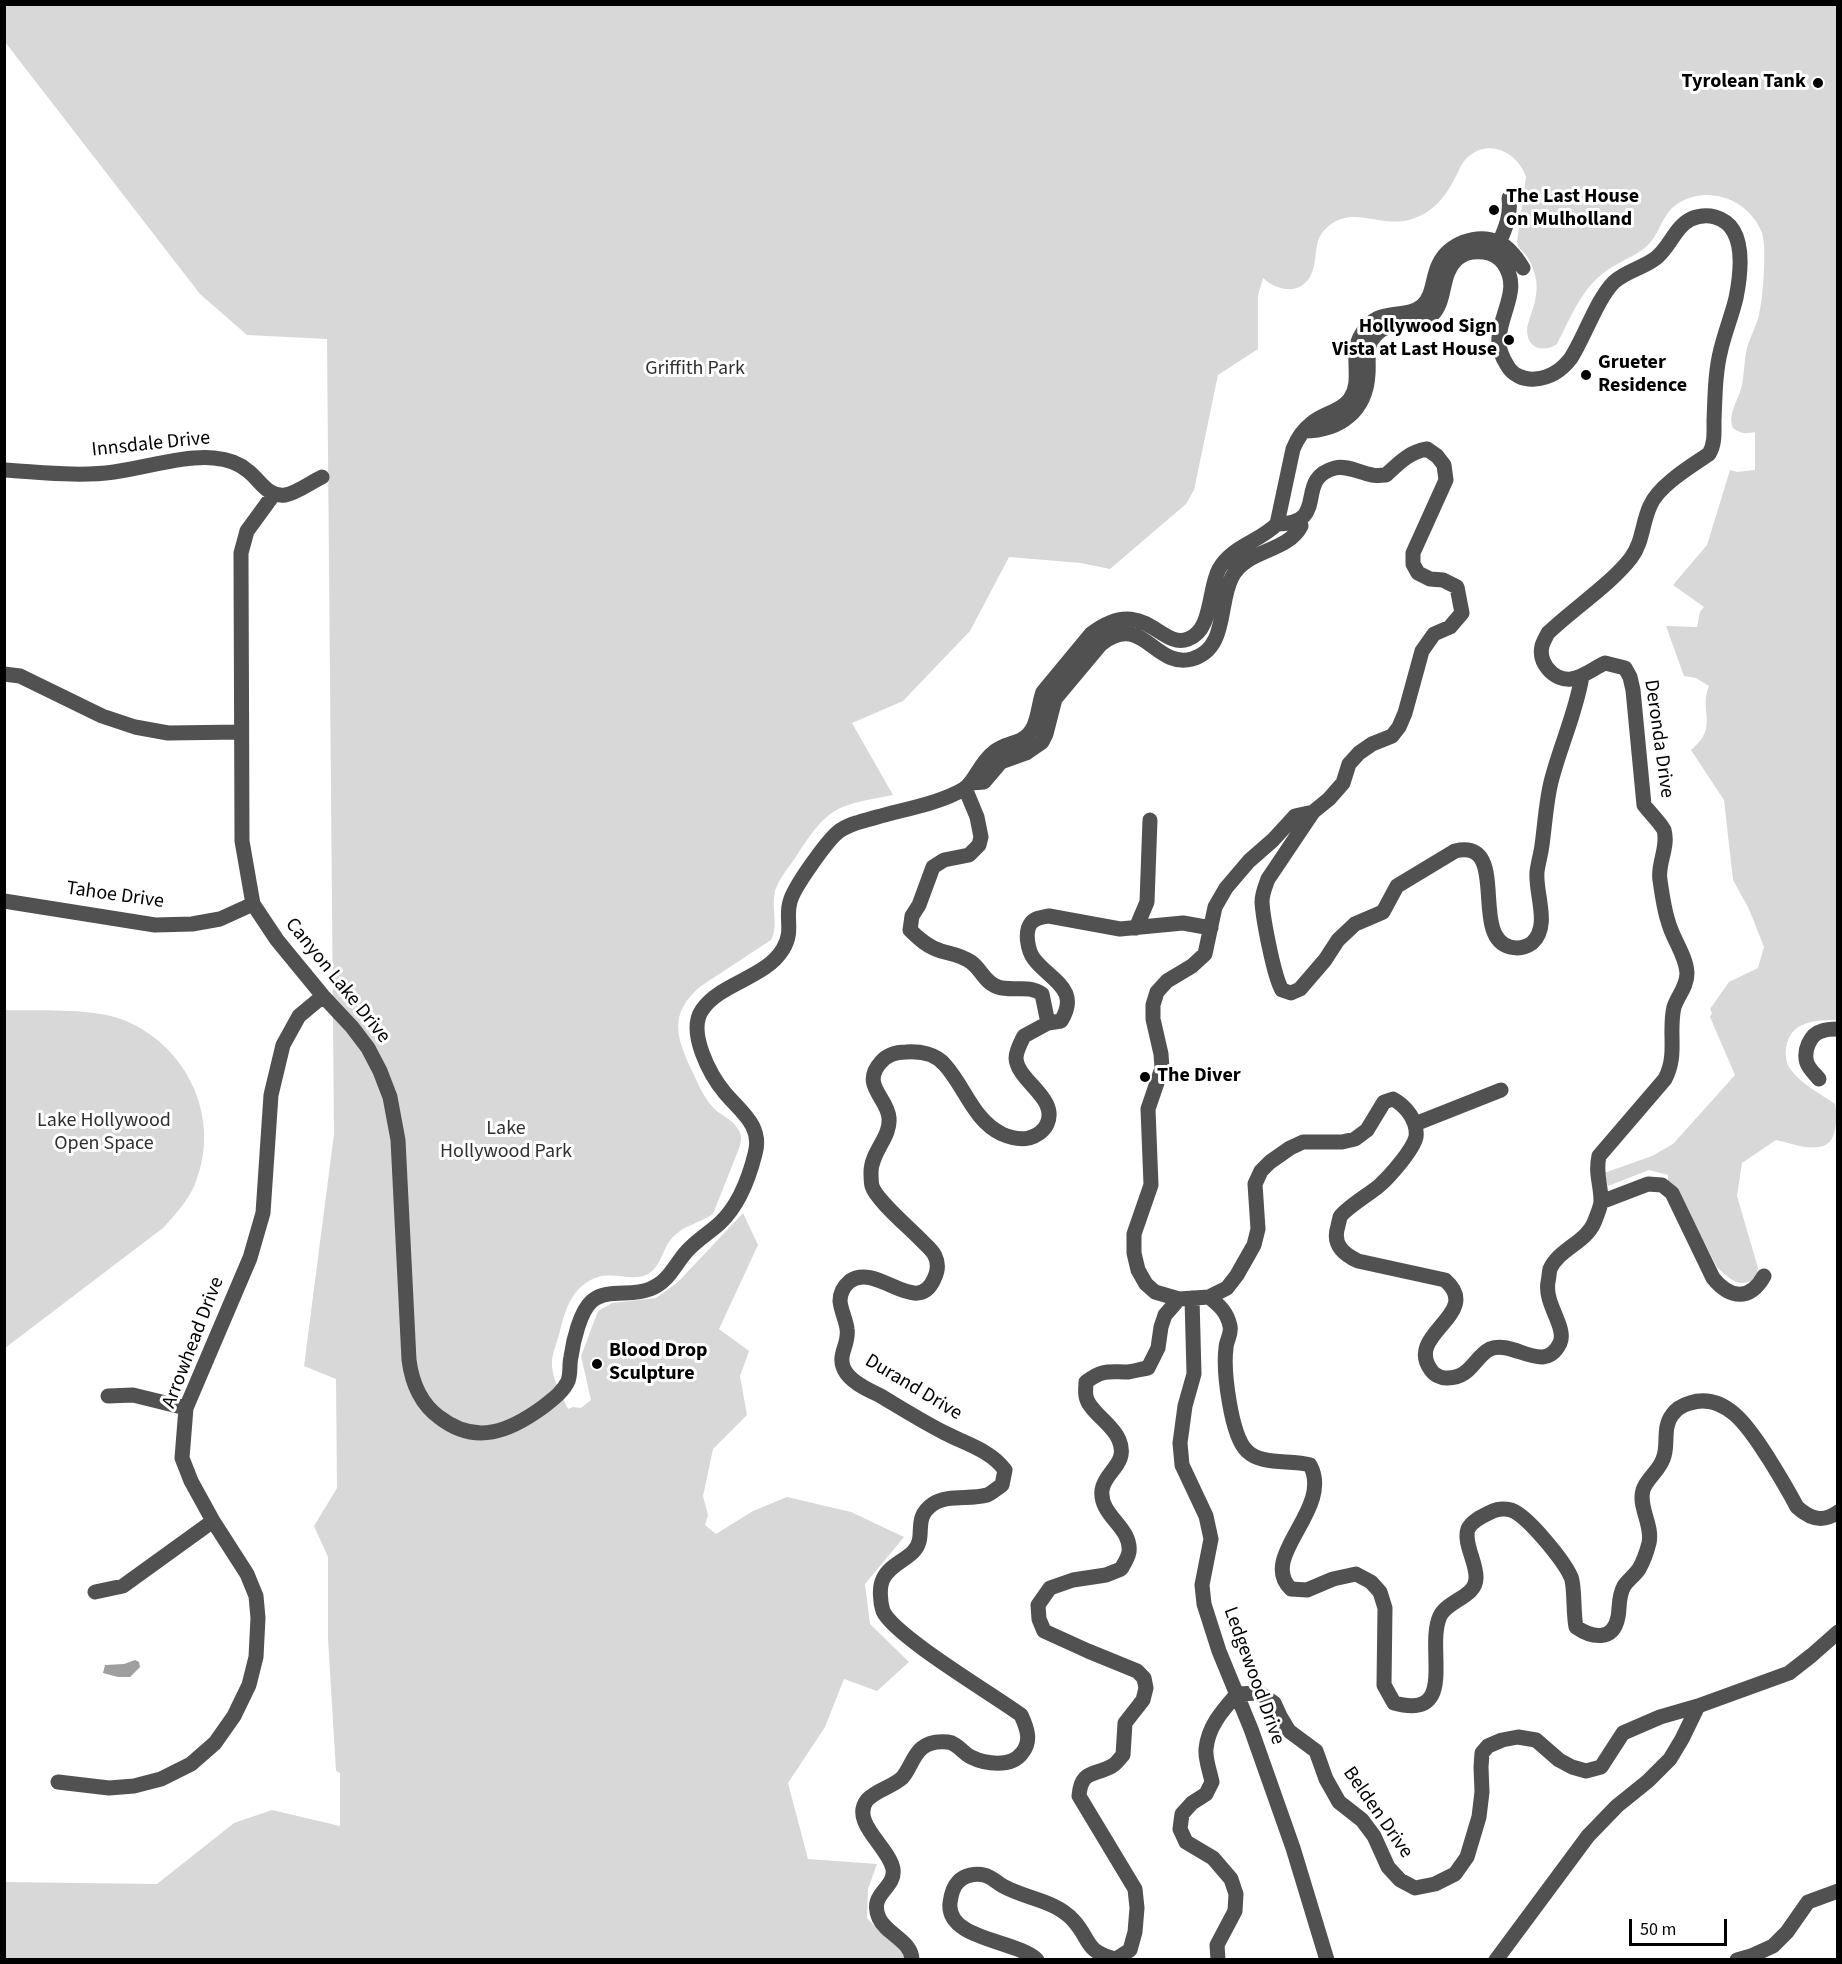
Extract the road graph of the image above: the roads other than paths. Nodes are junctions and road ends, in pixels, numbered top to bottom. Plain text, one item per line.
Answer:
1 (1509, 198) dead end
2 (1499, 243) junction
3 (1523, 268) dead end
4 (1304, 431) junction
5 (4, 470) edge
6 (322, 477) dead end
7 (274, 494) junction
8 (1300, 521) junction
9 (1277, 524) junction
10 (1264, 535) junction
11 (1269, 549) junction
12 (4, 674) edge
13 (1582, 676) junction
14 (241, 732) junction
15 (968, 786) junction
16 (1313, 812) junction
17 (1150, 820) dead end
18 (4, 902) edge
19 (253, 904) junction
20 (1136, 928) junction
21 (1211, 928) junction
22 (323, 996) junction
23 (1048, 1023) junction
24 (1838, 1029) edge
25 (1819, 1079) dead end
26 (1501, 1090) dead end
27 (1415, 1124) junction
28 (1601, 1202) junction
29 (1764, 1276) dead end
30 (1209, 1297) junction
31 (1185, 1298) junction
32 (108, 1396) dead end
33 (186, 1408) junction
34 (1838, 1512) edge
35 (213, 1521) junction
36 (95, 1592) dead end
37 (1838, 1632) edge
38 (1237, 1694) junction
39 (1698, 1706) junction
40 (58, 1782) dead end
41 (1838, 1891) edge
42 (912, 1959) edge
43 (1037, 1959) edge
44 (1218, 1959) edge
45 (1327, 1959) edge
46 (1496, 1959) edge
47 (1737, 1959) edge

1 - 2 street
2 - 3 street
2 - 4 street
4 - 9 street
4 - 13 street, Deronda Drive
5 - 7 street, Innsdale Drive
6 - 7 street
7 - 14 street, Canyon Lake Drive
8 - 9 street
8 - 11 street
8 - 16 street
9 - 10 street
10 - 11 street
10 - 15 street
11 - 15 street
12 - 14 street
13 - 16 street
13 - 28 street, Deronda Drive
14 - 19 street, Canyon Lake Drive
15 - 22 street, Canyon Lake Drive
15 - 23 street
16 - 21 street
17 - 20 street
18 - 19 street, Tahoe Drive
19 - 22 street, Canyon Lake Drive
20 - 21 street
20 - 23 street
21 - 31 street
22 - 33 street, Arrowhead Drive
23 - 42 street, Durand Drive
24 - 25 street
26 - 27 street
27 - 28 street, Deronda Drive
27 - 30 street
28 - 29 street
30 - 31 street
30 - 34 street
31 - 38 street, Ledgewood Drive
31 - 43 street
32 - 33 street
33 - 35 street, Arrowhead Drive
35 - 36 street
35 - 40 street, Arrowhead Drive
37 - 39 street
38 - 39 street, Belden Drive
38 - 44 street
38 - 45 street, Ledgewood Drive
39 - 46 street
41 - 47 street

